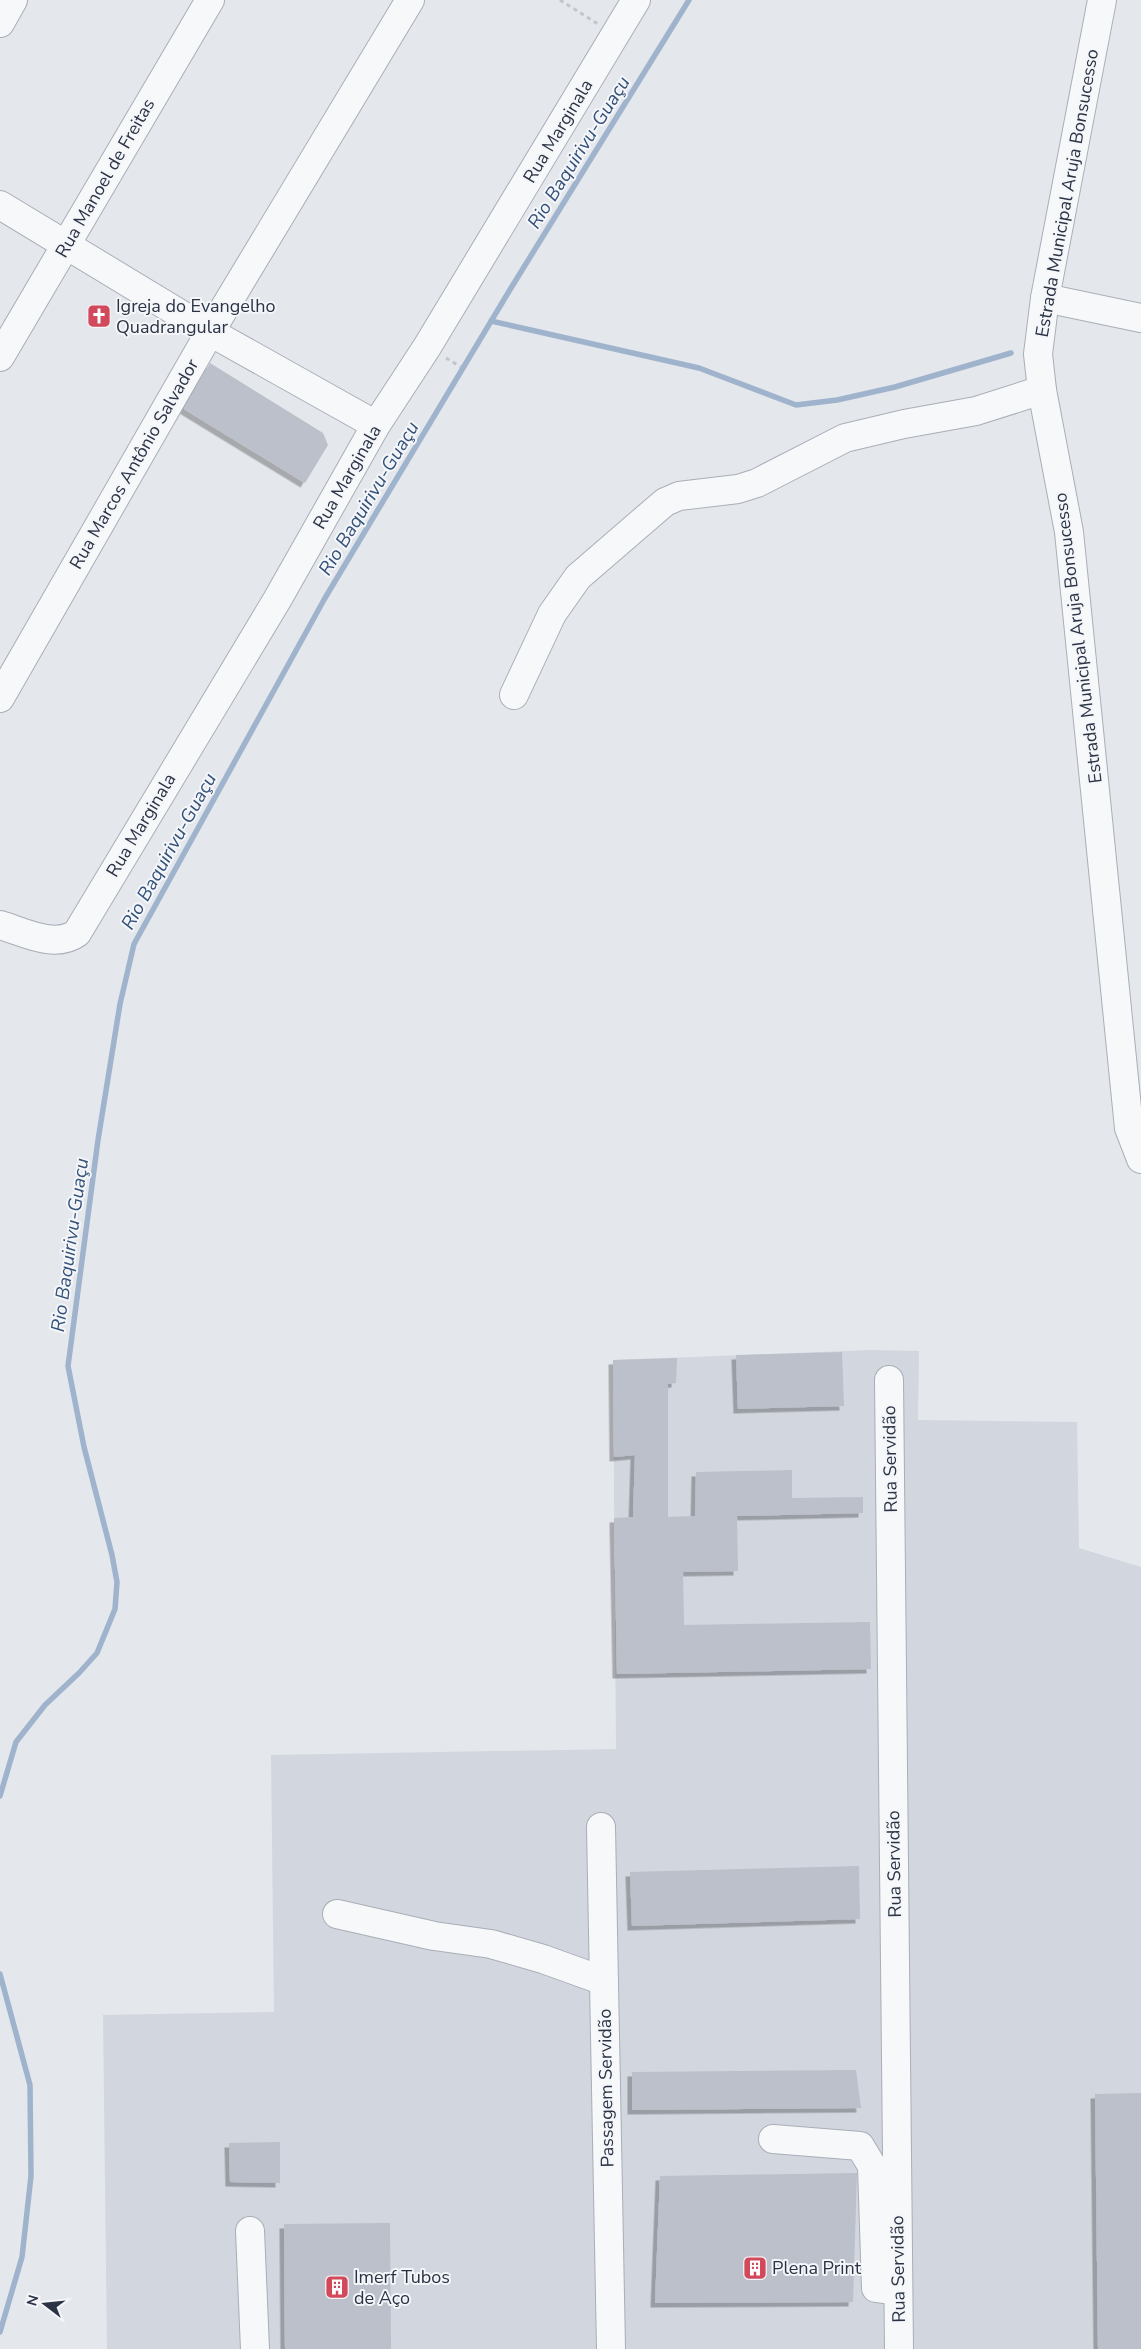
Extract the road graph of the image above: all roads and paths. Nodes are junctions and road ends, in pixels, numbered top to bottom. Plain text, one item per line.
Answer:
1 (14, 0) edge
2 (210, 0) edge
3 (410, 0) edge
4 (560, 0) edge
5 (636, 0) edge
6 (1102, 0) edge
7 (0, 23) edge
8 (616, 35) junction
9 (0, 205) edge
10 (66, 244) junction
11 (1045, 298) junction
12 (1141, 318) edge
13 (210, 332) junction
14 (0, 357) edge
15 (451, 361) dead end
16 (461, 367) dead end
17 (1042, 390) junction
18 (376, 425) junction
19 (514, 695) dead end
20 (0, 698) edge
21 (0, 925) edge
22 (1141, 1159) edge
23 (889, 1380) dead end
24 (601, 1827) dead end
25 (337, 1914) dead end
26 (604, 1981) junction
27 (773, 2139) dead end
28 (250, 2231) dead end
29 (898, 2291) junction
30 (255, 2349) edge
31 (612, 2349) edge
32 (899, 2349) edge

1 - 7 street
2 - 10 street, Rua Manoel de Freitas
3 - 13 street, Rua Marcos Antônio Salvador
4 - 8 path
5 - 8 street, Rua Marginala
6 - 11 street, Estrada Municipal Aruja Bonsucesso
8 - 18 street, Rua Marginala
9 - 10 street
10 - 13 street
10 - 14 street, Rua Manoel de Freitas
11 - 12 street
11 - 17 street, Estrada Municipal Aruja Bonsucesso
13 - 18 street
13 - 20 street, Rua Marcos Antônio Salvador
15 - 16 path
17 - 19 street
17 - 22 street, Estrada Municipal Aruja Bonsucesso
18 - 21 street, Rua Marginala
23 - 29 street, Rua Servidão
24 - 26 street, Passagem Servidão
25 - 26 street
26 - 31 street, Passagem Servidão
27 - 29 street
28 - 30 street
29 - 32 street, Rua Servidão

